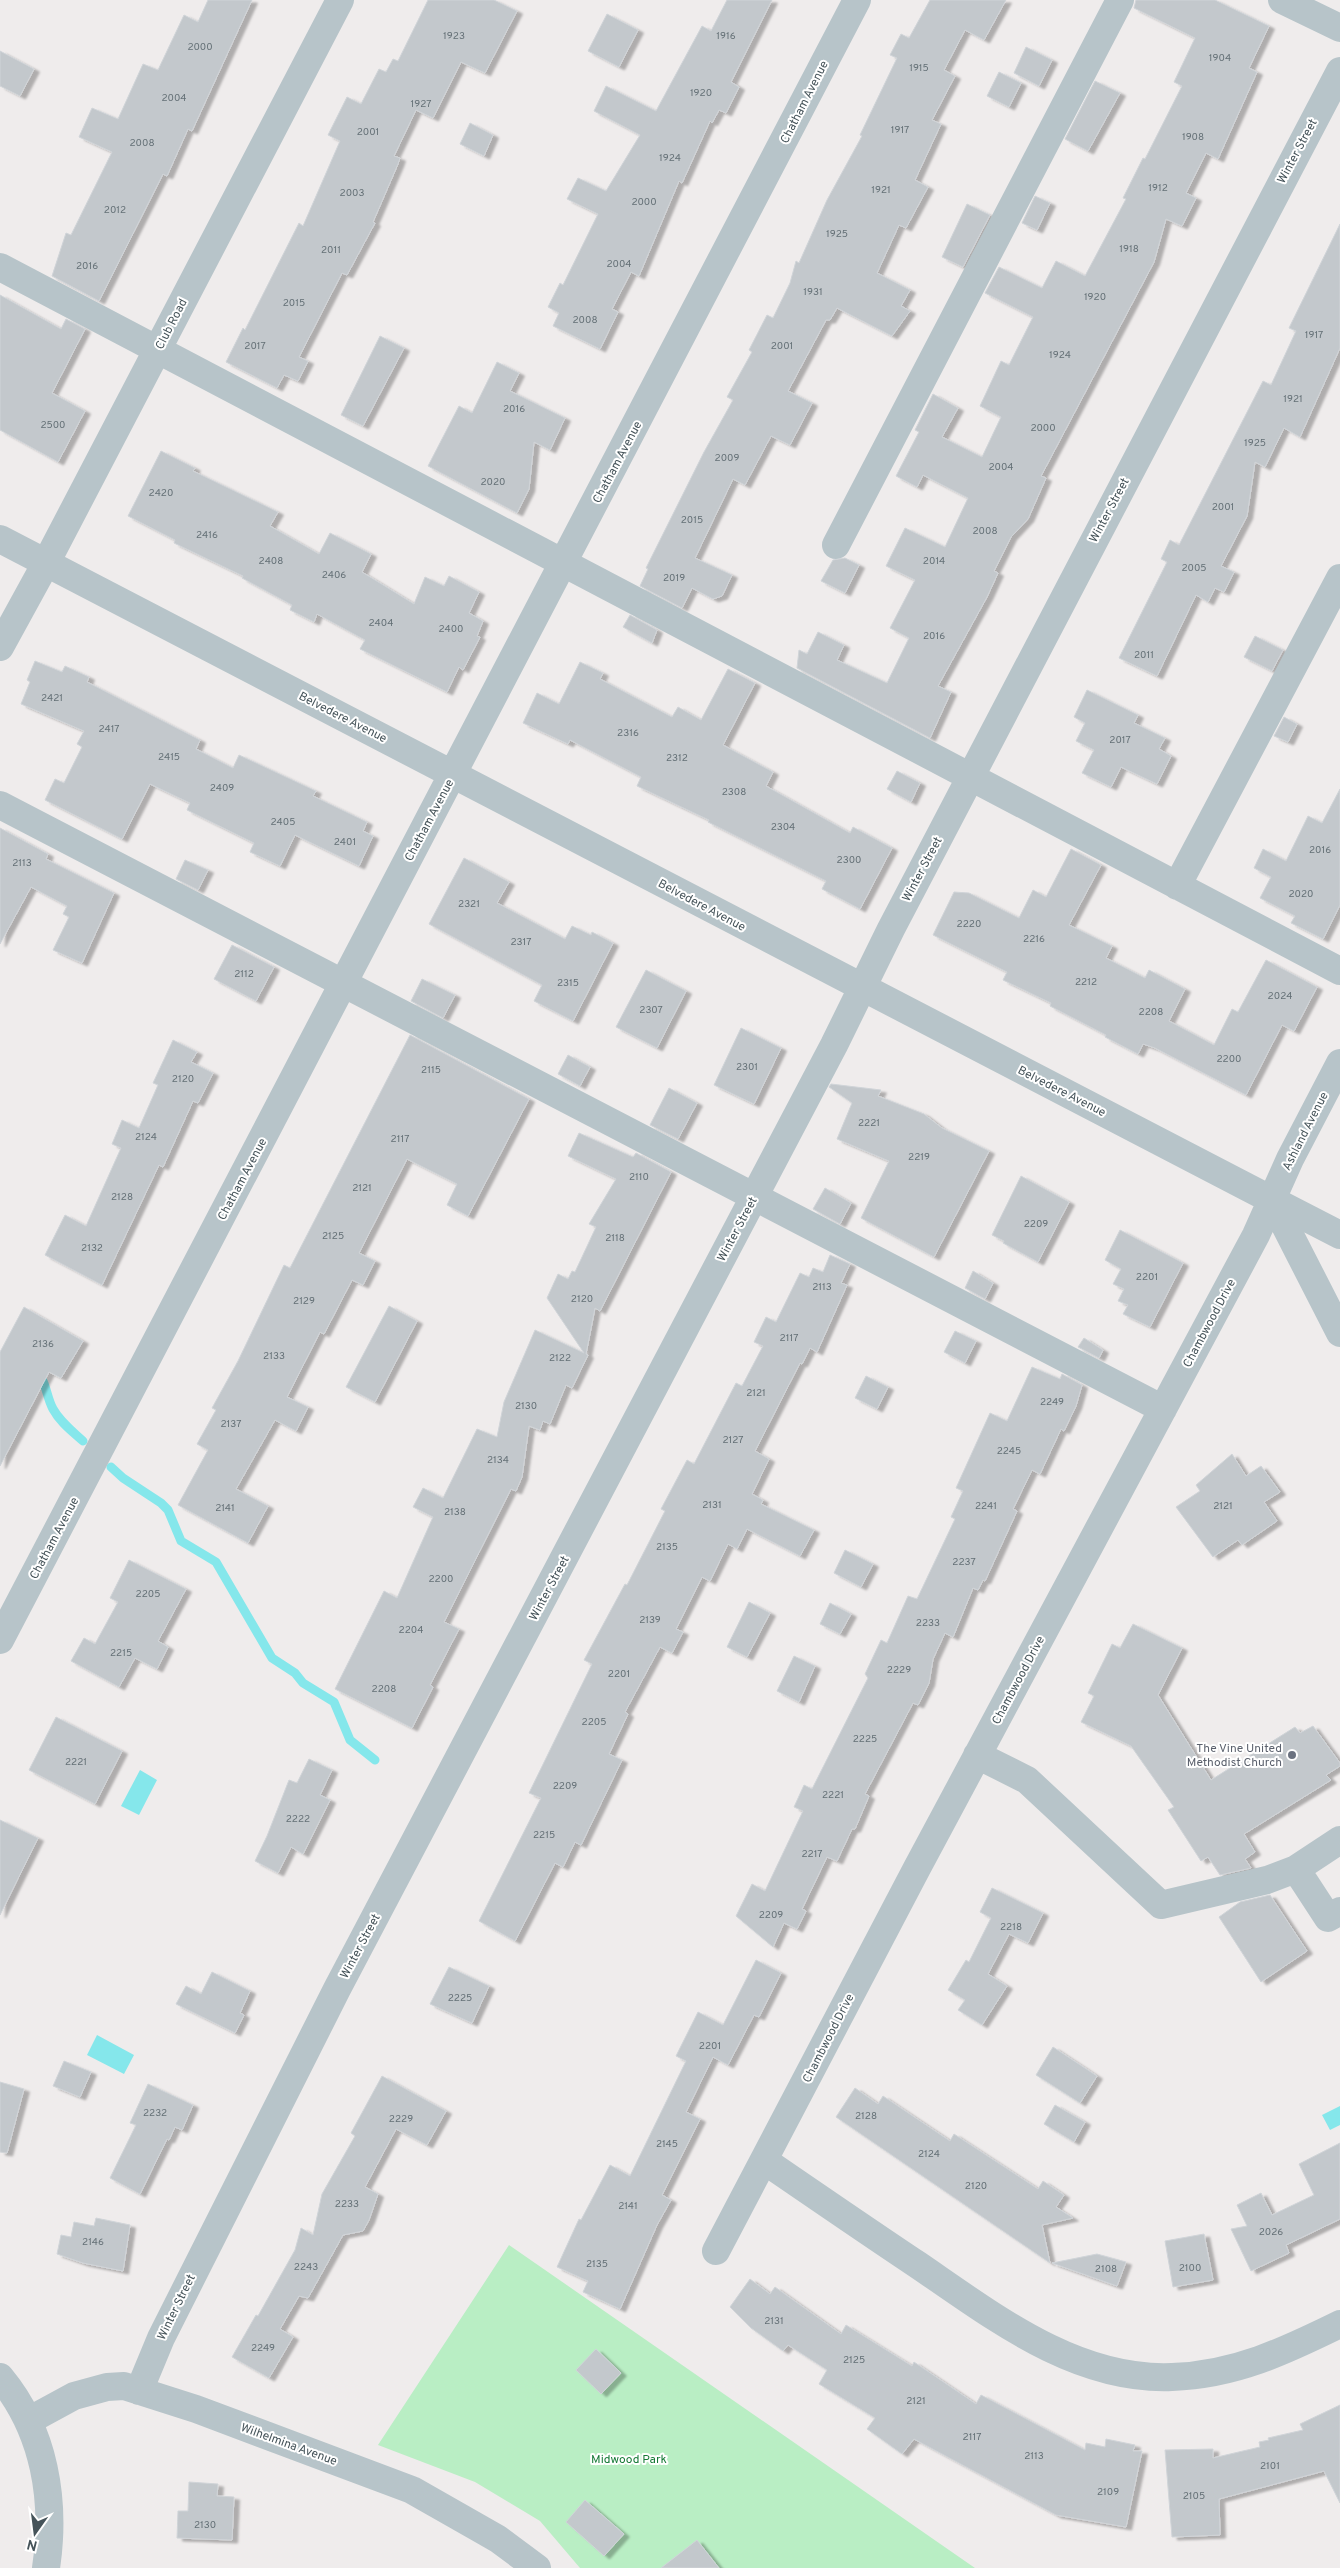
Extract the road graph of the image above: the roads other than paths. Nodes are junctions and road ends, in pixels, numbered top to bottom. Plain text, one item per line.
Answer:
1 (340, 0) edge
2 (857, 0) edge
3 (1120, 0) edge
4 (1282, 0) edge
5 (1340, 28) edge
6 (1340, 71) edge
7 (0, 267) edge
8 (157, 350) junction
9 (0, 539) edge
10 (836, 545) dead end
11 (46, 563) junction
12 (564, 563) junction
13 (1340, 578) edge
14 (0, 647) edge
15 (454, 774) junction
16 (970, 776) junction
17 (0, 804) edge
18 (1177, 886) junction
19 (1340, 971) edge
20 (343, 984) junction
21 (862, 988) junction
22 (1340, 1063) edge
23 (753, 1198) junction
24 (1272, 1200) junction
25 (1340, 1234) edge
26 (1340, 1333) edge
27 (1163, 1409) junction
28 (0, 1640) edge
29 (977, 1755) junction
30 (1340, 1840) edge
31 (1296, 1869) junction
32 (1340, 1910) edge
33 (764, 2161) junction
34 (716, 2251) dead end
35 (1340, 2324) edge
36 (0, 2377) edge
37 (139, 2391) junction
38 (28, 2421) junction
39 (46, 2568) edge
40 (536, 2568) edge

1 - 8 street, Club Road
2 - 12 street, Chatham Avenue
3 - 10 street
4 - 5 street
6 - 16 street, Winter Street
7 - 8 street
8 - 11 street, Club Road
8 - 12 street
9 - 11 street, Belvedere Avenue
11 - 14 street, Club Road
11 - 15 street, Belvedere Avenue
12 - 15 street, Chatham Avenue
12 - 16 street
13 - 18 street
15 - 20 street, Chatham Avenue
15 - 21 street, Belvedere Avenue
16 - 18 street
16 - 21 street, Winter Street
17 - 20 street
18 - 19 street
20 - 23 street
20 - 28 street, Chatham Avenue
21 - 23 street, Winter Street
21 - 24 street, Belvedere Avenue
22 - 24 street, Ashland Avenue
23 - 27 street
23 - 37 street, Winter Street
24 - 25 street, Belvedere Avenue
24 - 26 street
24 - 27 street, Chambwood Drive
27 - 29 street, Chambwood Drive
29 - 31 street
29 - 33 street, Chambwood Drive
30 - 31 street
31 - 32 street
33 - 34 street, Chambwood Drive
33 - 35 street
36 - 38 street
37 - 38 street, Wilhelmina Avenue
37 - 40 street, Wilhelmina Avenue
38 - 39 street

